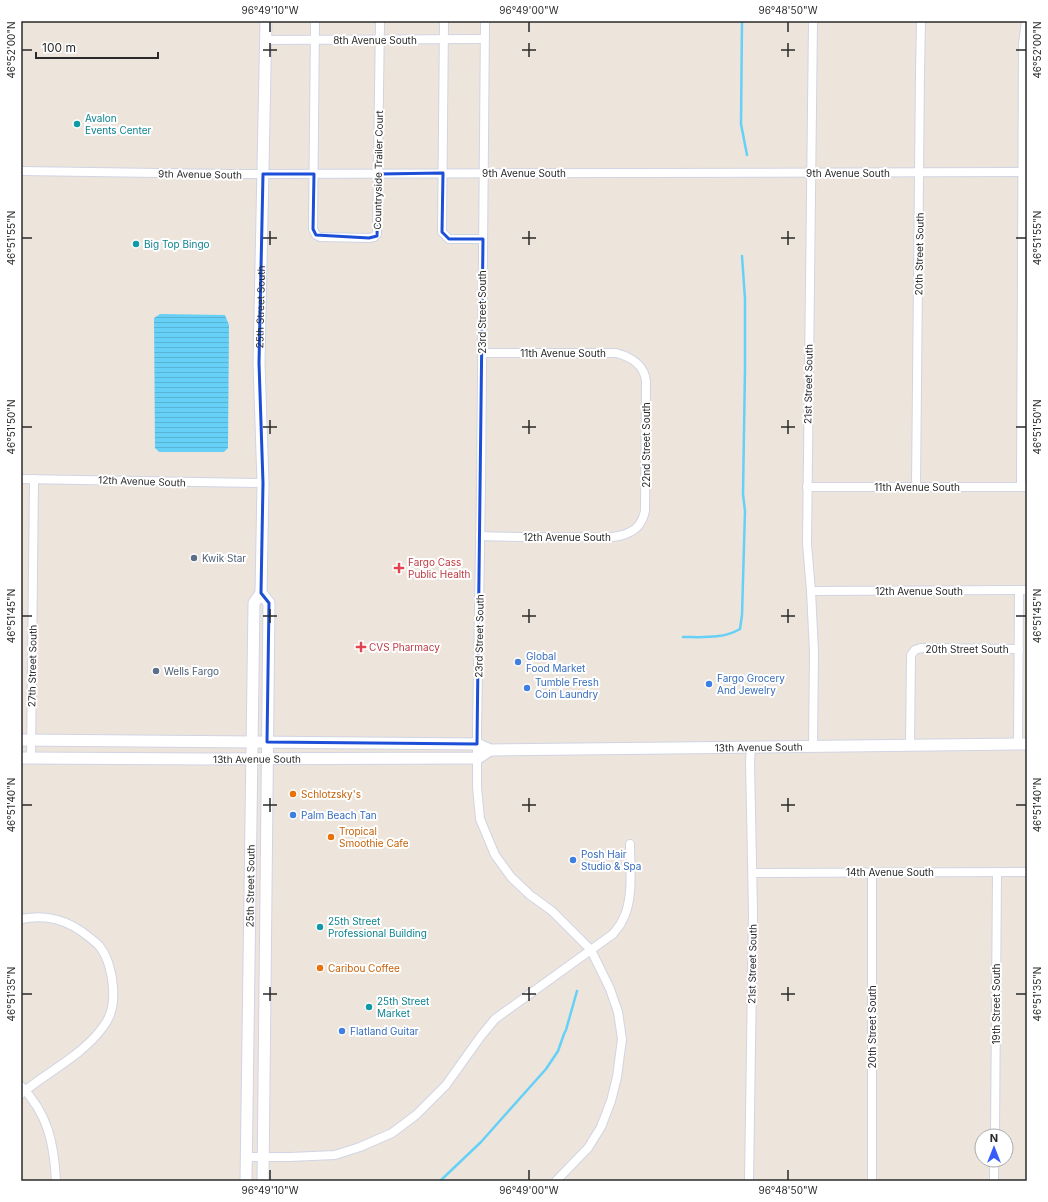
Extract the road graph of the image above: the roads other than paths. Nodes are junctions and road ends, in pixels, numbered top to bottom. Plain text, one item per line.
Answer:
1 (266, 21) edge
2 (315, 21) edge
3 (380, 21) edge
4 (444, 21) edge
5 (485, 21) edge
6 (813, 21) edge
7 (922, 21) edge
8 (1026, 21) edge
9 (485, 39) junction
10 (266, 40) junction
11 (314, 40) junction
12 (380, 40) junction
13 (444, 40) junction
14 (21, 171) edge
15 (1025, 172) edge
16 (443, 173) junction
17 (484, 173) junction
18 (919, 173) junction
19 (263, 174) junction
20 (314, 174) junction
21 (379, 174) junction
22 (810, 174) junction
23 (483, 239) junction
24 (482, 353) junction
25 (640, 366) joint
26 (21, 479) edge
27 (34, 479) junction
28 (263, 483) junction
29 (807, 487) junction
30 (916, 487) junction
31 (1024, 487) edge
32 (640, 524) joint
33 (480, 536) junction
34 (1023, 590) edge
35 (811, 591) junction
36 (261, 593) junction
37 (1019, 648) junction
38 (26, 740) edge
39 (252, 742) junction
40 (268, 742) junction
41 (477, 744) junction
42 (1023, 744) edge
43 (910, 745) junction
44 (813, 747) junction
45 (751, 748) junction
46 (490, 750) junction
47 (26, 758) edge
48 (252, 758) junction
49 (267, 758) junction
50 (478, 758) junction
51 (630, 844) dead end
52 (872, 872) junction
53 (997, 872) junction
54 (1027, 872) edge
55 (753, 873) junction
56 (21, 919) edge
57 (591, 950) junction
58 (22, 1090) edge
59 (994, 1128) edge
60 (247, 1157) junction
61 (263, 1157) junction
62 (994, 1168) edge
63 (56, 1181) edge
64 (246, 1181) edge
65 (263, 1181) edge
66 (556, 1181) edge
67 (749, 1181) edge
68 (872, 1181) edge
69 (994, 1181) edge

1 - 10 main road, 25th Street South
2 - 11 street, Countryside Trailer Court
3 - 12 street, Countryside Trailer Court
4 - 13 street
5 - 9 street, 23rd Street South
6 - 22 street, 21st Street South
7 - 18 street, 20th Street South
8 - 15 street
9 - 13 street, 8th Avenue South
9 - 17 street, 23rd Street South
10 - 11 street, 8th Avenue South
10 - 19 main road, 25th Street South
11 - 12 street, 8th Avenue South
11 - 20 street, Countryside Trailer Court
12 - 13 street, 8th Avenue South
12 - 21 street, Countryside Trailer Court
13 - 16 street
14 - 19 street, 9th Avenue South
15 - 18 street, 9th Avenue South
15 - 31 street
16 - 17 street, 9th Avenue South
16 - 21 street, 9th Avenue South
16 - 23 street
17 - 22 street, 9th Avenue South
17 - 23 street, 23rd Street South
18 - 22 street, 9th Avenue South
18 - 30 street, 20th Street South
19 - 20 street, 9th Avenue South
19 - 28 main road, 25th Street South
20 - 21 street, 9th Avenue South
20 - 21 street, Countryside Trailer Court
22 - 29 street, 21st Street South
23 - 24 street, 23rd Street South
24 - 25 street, 11th Avenue South
24 - 33 street, 23rd Street South
25 - 32 street, 22nd Street South
26 - 27 street, 12th Avenue South
27 - 28 street, 12th Avenue South
27 - 38 street, 27th Street South
28 - 36 main road, 25th Street South
29 - 30 street, 11th Avenue South
29 - 35 street, 21st Street South
30 - 31 street, 11th Avenue South
32 - 33 street, 12th Avenue South
33 - 41 street, 23rd Street South
34 - 35 street, 12th Avenue South
34 - 37 street
35 - 44 street, 21st Street South
36 - 39 main road, 25th Street South
36 - 40 main road, 25th Street South
37 - 42 street
37 - 43 street, 20th Street South
38 - 39 main road, 13th Avenue South
38 - 47 street, 27th Street South
39 - 40 main road, 13th Avenue South
39 - 48 main road, 25th Street South
40 - 41 main road, 13th Avenue South
40 - 49 main road, 25th Street South
41 - 46 main road, 13th Avenue South
41 - 50 street, 23rd Street South
42 - 43 main road, 13th Avenue South
43 - 44 main road, 13th Avenue South
44 - 45 main road, 13th Avenue South
45 - 46 main road, 13th Avenue South
45 - 55 street, 21st Street South
46 - 50 main road
47 - 48 main road, 13th Avenue South
48 - 49 main road, 13th Avenue South
48 - 60 main road, 25th Street South
49 - 50 main road, 13th Avenue South
49 - 61 main road, 25th Street South
50 - 57 street, 23rd Street South
51 - 57 street
52 - 53 street, 14th Avenue South
52 - 55 street, 14th Avenue South
52 - 68 street, 20th Street South
53 - 54 street, 14th Avenue South
53 - 59 street, 19th Street South
55 - 67 street, 21st Street South
56 - 58 street
57 - 61 street
57 - 66 street, 23rd Street South
58 - 63 street
60 - 61 street
60 - 64 main road, 25th Street South
61 - 65 main road, 25th Street South
62 - 69 street

